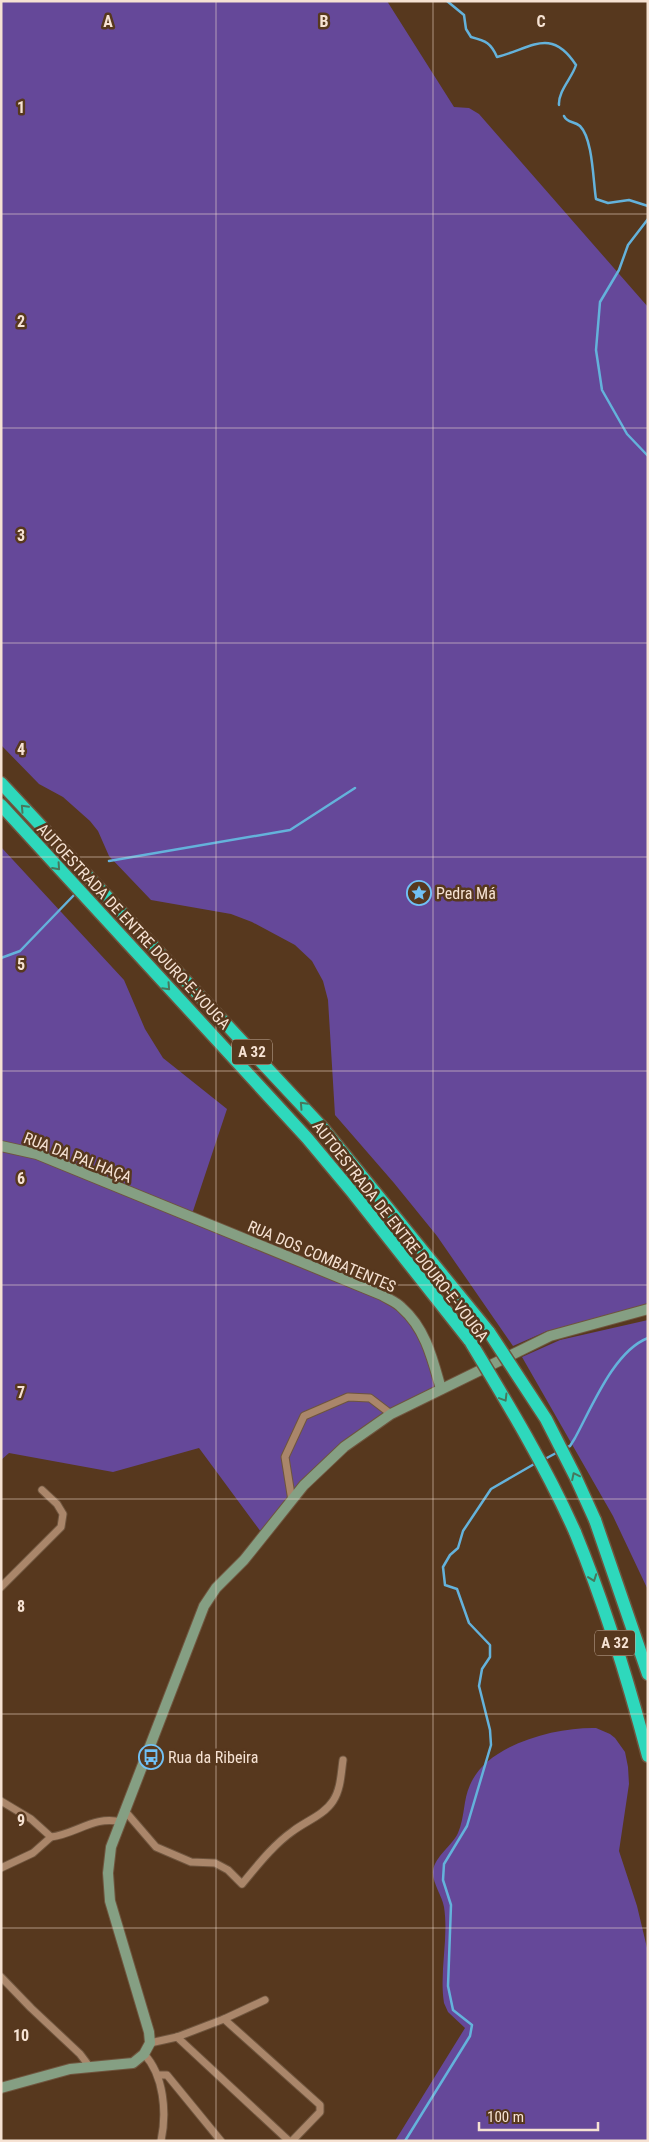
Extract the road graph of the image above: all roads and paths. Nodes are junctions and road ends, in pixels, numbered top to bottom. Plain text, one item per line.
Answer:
1 (1, 783) edge
2 (1, 805) edge
3 (1, 1146) edge
4 (144, 1198) joint
5 (648, 1309) edge
6 (441, 1389) junction
7 (391, 1414) junction
8 (42, 1490) dead end
9 (292, 1501) junction
10 (1, 1587) edge
11 (648, 1674) edge
12 (648, 1756) edge
13 (343, 1760) dead end
14 (1, 1801) edge
15 (125, 1811) junction
16 (121, 1822) junction
17 (51, 1837) junction
18 (2, 1869) edge
19 (1, 1976) edge
20 (265, 2000) dead end
21 (224, 2019) junction
22 (177, 2037) junction
23 (150, 2043) junction
24 (144, 2054) junction
25 (89, 2066) junction
26 (159, 2075) junction
27 (1, 2088) edge
28 (161, 2141) edge
29 (221, 2141) edge
30 (290, 2141) edge

11 -> 1 highway, AUTOESTRADA DE ENTRE DOURO-E-VOUGA / A 32, bridge
2 -> 12 highway, AUTOESTRADA DE ENTRE DOURO-E-VOUGA / A 32, bridge
3 - 4 main road, RUA DA PALHAÇA
4 - 6 main road, RUA DOS COMBATENTES
5 - 6 main road
6 - 7 main road
7 - 9 main road
7 - 9 street
8 - 10 street
9 - 15 main road
13 - 15 street
14 - 17 street
15 - 16 main road
16 - 17 street
16 - 23 main road
17 - 18 street
19 - 25 street
20 - 21 street
21 - 22 street
21 - 30 street
22 - 23 street
22 - 30 street
23 - 24 main road
24 - 25 main road
24 - 26 street
25 - 27 main road
26 - 28 street
26 - 29 street

